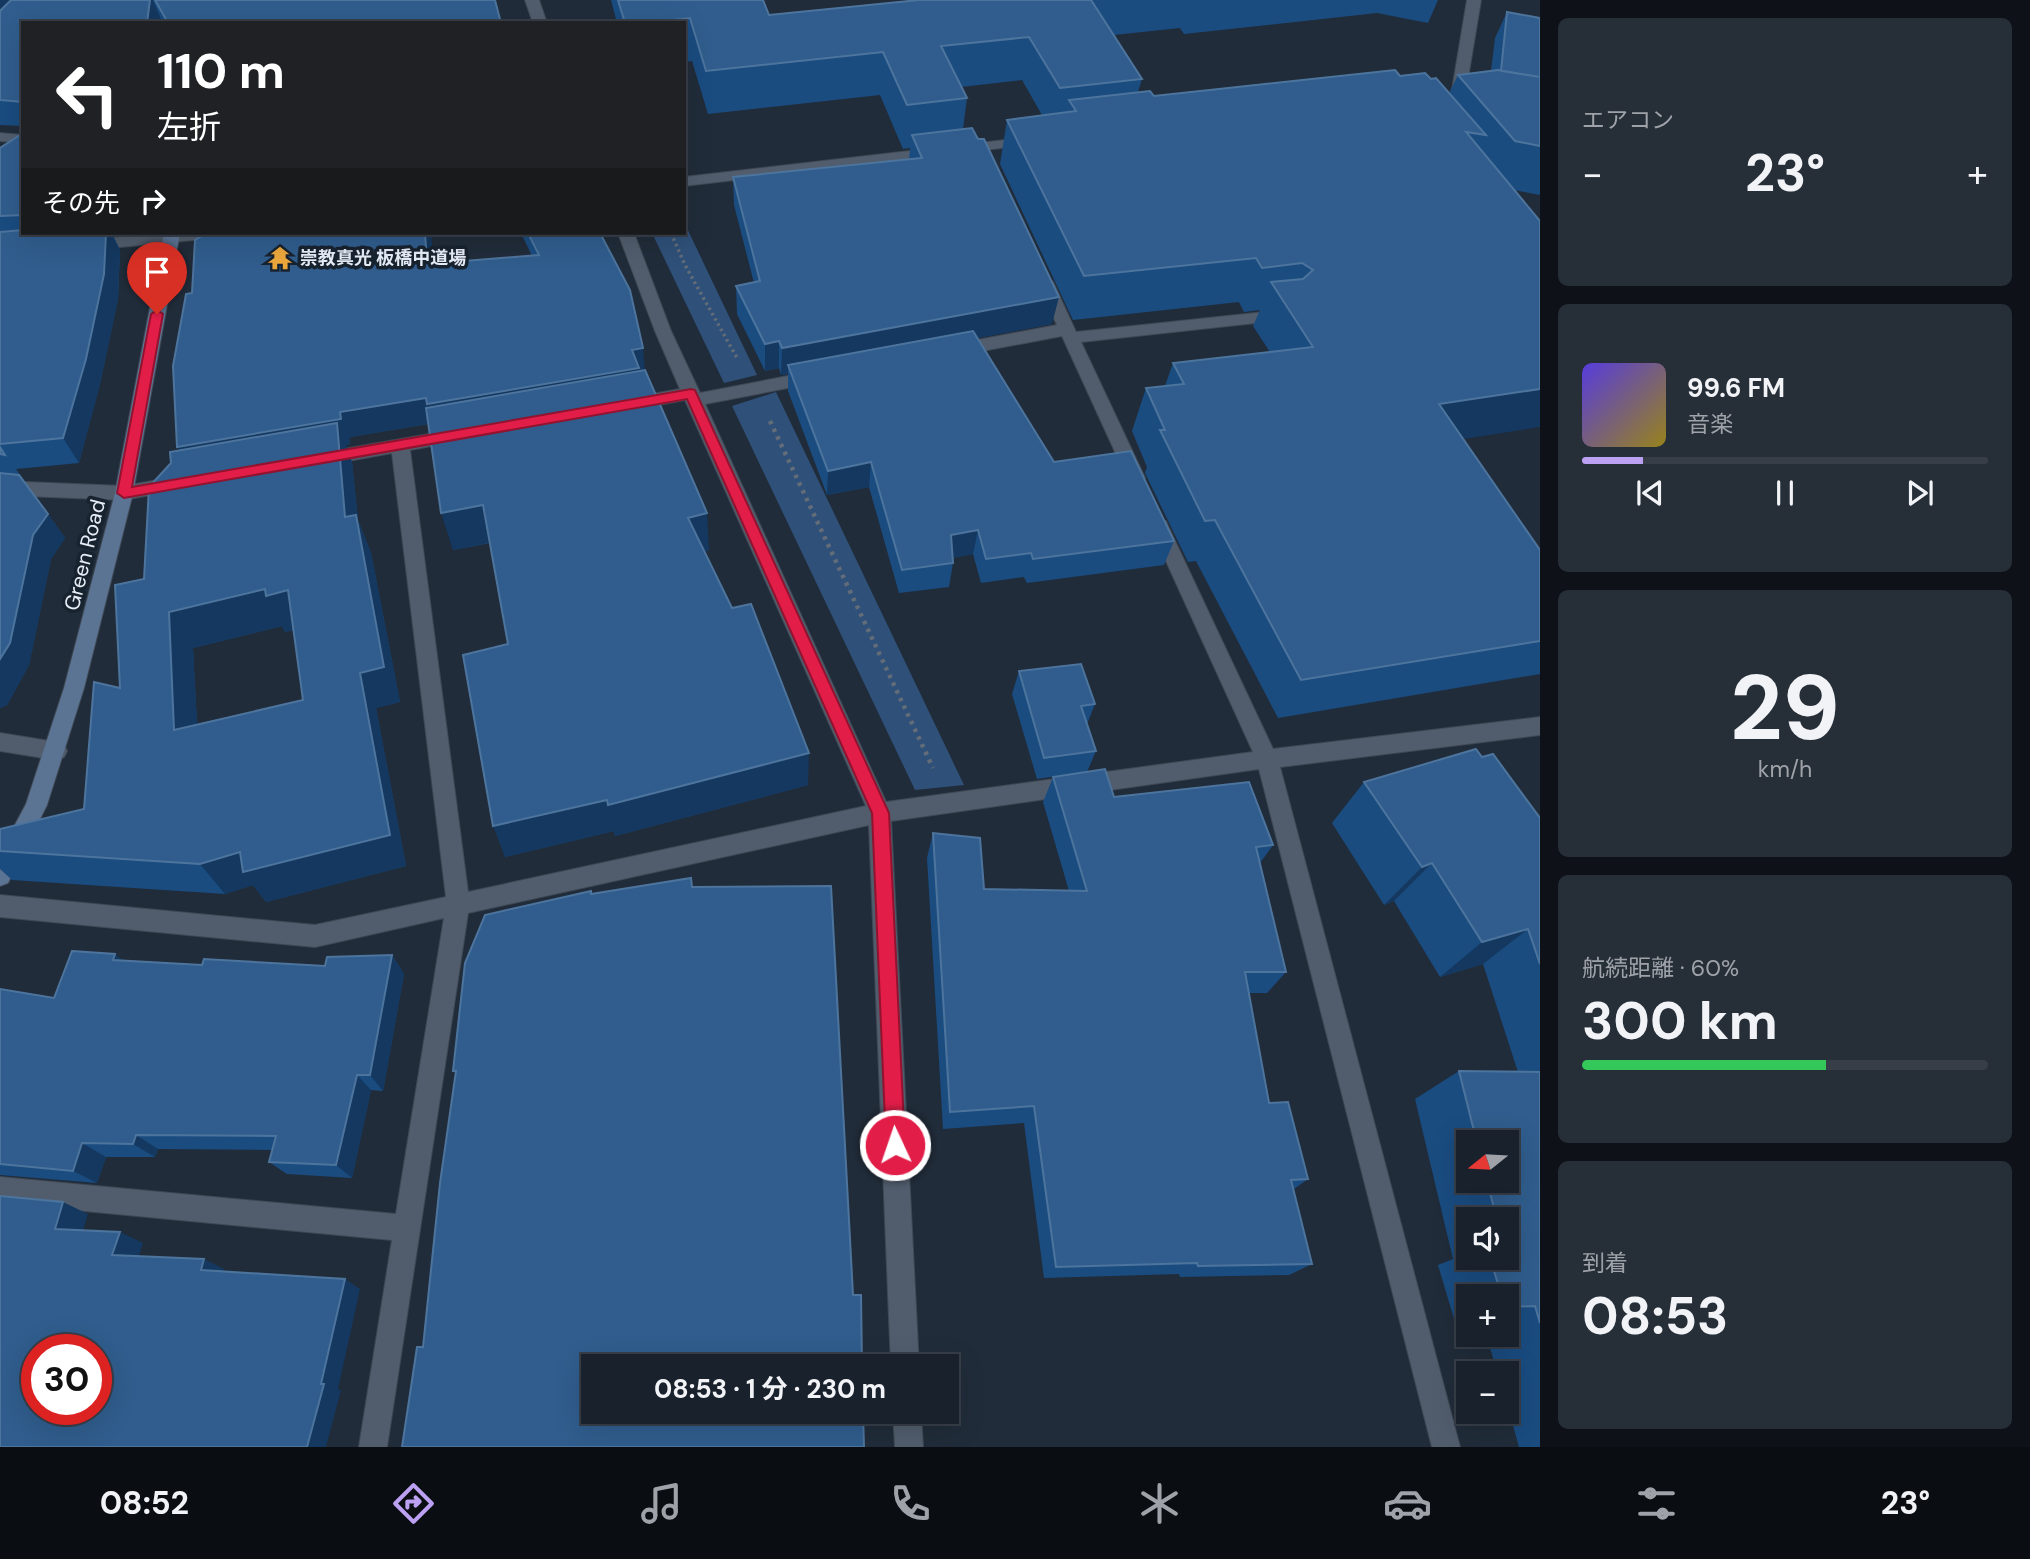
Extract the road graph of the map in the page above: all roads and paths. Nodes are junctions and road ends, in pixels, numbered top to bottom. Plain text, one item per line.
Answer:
1 (532, 0) edge
2 (1474, 0) edge
3 (539, 21) edge
4 (1457, 104) edge
5 (12, 139) edge
6 (1050, 139) edge
7 (0, 152) edge
8 (686, 182) edge
9 (172, 235) edge
10 (626, 235) edge
11 (672, 235) edge
12 (79, 246) edge
13 (1038, 268) edge
14 (1284, 315) edge
15 (1069, 333) junction
16 (944, 352) edge
17 (836, 373) edge
18 (754, 388) junction
19 (692, 397) junction
20 (611, 407) edge
21 (479, 431) edge
22 (400, 445) junction
23 (308, 461) edge
24 (189, 482) edge
25 (0, 488) edge
26 (124, 493) junction
27 (1540, 726) edge
28 (0, 742) edge
29 (56, 751) junction
30 (1267, 759) junction
31 (950, 804) junction
32 (880, 813) junction
33 (0, 876) edge
34 (458, 905) junction
35 (0, 906) edge
36 (0, 1190) edge
37 (408, 1228) junction
38 (904, 1354) edge
39 (908, 1424) edge
40 (373, 1447) edge
41 (909, 1447) edge
42 (1446, 1447) edge

1 - 3 street
2 - 4 street
5 - 7 street
6 - 8 street
9 - 12 street
9 - 26 street, Green Road
10 - 19 street
11 - 18 path
13 - 15 street
14 - 15 street
15 - 16 street
15 - 30 street
17 - 18 street
18 - 19 street
18 - 31 path
19 - 20 street
19 - 32 street
21 - 22 street
22 - 23 street
22 - 34 street
24 - 26 street
25 - 26 street
26 - 29 street, Green Road
27 - 30 street
28 - 29 street
29 - 33 street, Green Road
30 - 31 street
30 - 42 street
31 - 32 street
32 - 34 street
32 - 38 street
34 - 35 street
34 - 37 street
36 - 37 street
37 - 40 street
39 - 41 street

